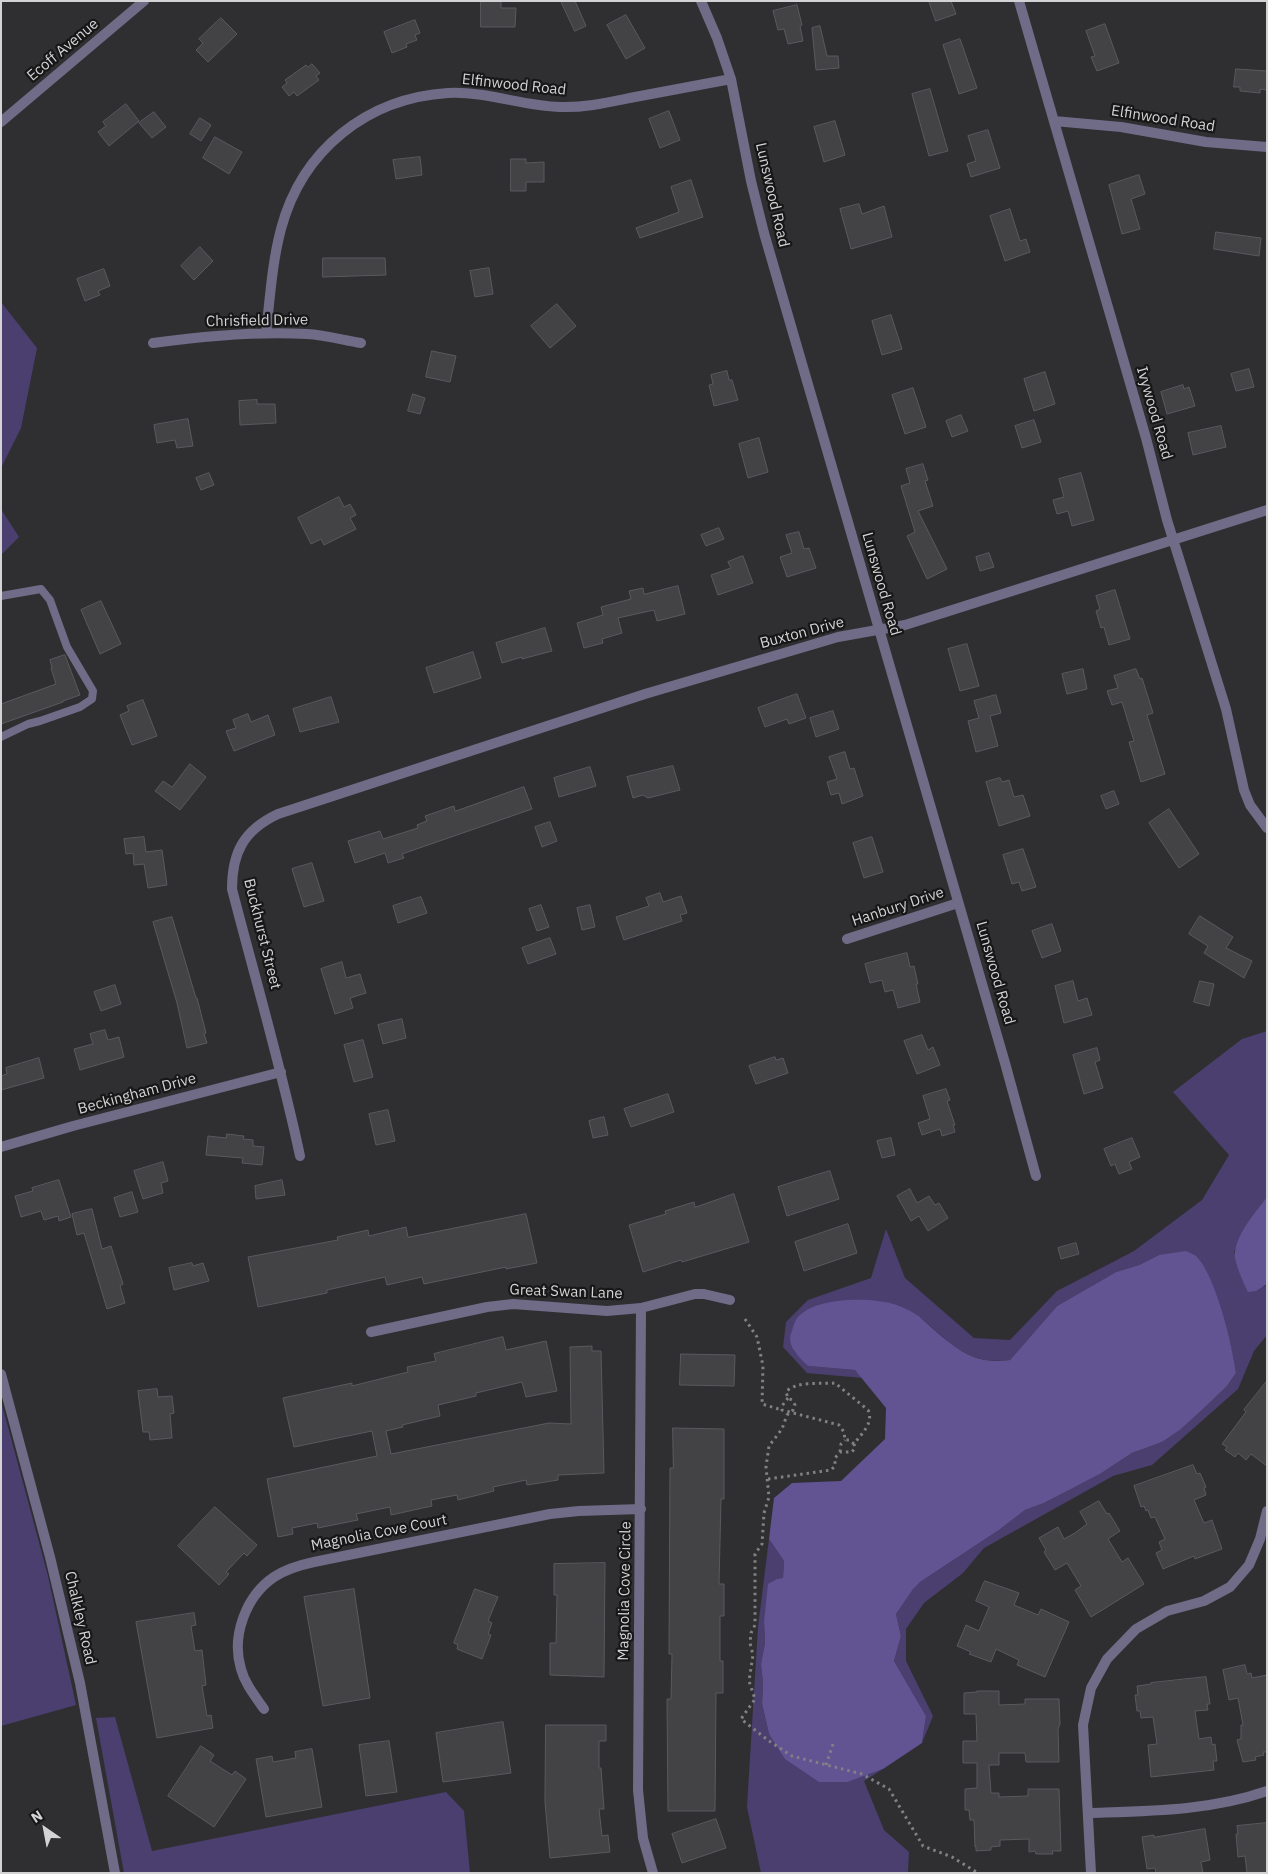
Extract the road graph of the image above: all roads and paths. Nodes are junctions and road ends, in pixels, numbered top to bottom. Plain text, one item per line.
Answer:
1 (144, 1) edge
2 (702, 1) edge
3 (1019, 1) edge
4 (731, 79) junction
5 (1054, 121) junction
6 (1, 122) edge
7 (1267, 147) edge
8 (266, 333) junction
9 (153, 343) dead end
10 (361, 343) dead end
11 (1267, 510) edge
12 (1173, 539) junction
13 (1, 596) edge
14 (879, 630) junction
15 (1, 737) edge
16 (439, 761) joint
17 (1267, 828) edge
18 (958, 903) junction
19 (847, 939) dead end
20 (280, 1072) junction
21 (1, 1147) edge
22 (300, 1156) dead end
23 (1036, 1176) dead end
24 (730, 1300) dead end
25 (641, 1308) junction
26 (745, 1319) dead end
27 (371, 1332) dead end
28 (1, 1374) edge
29 (788, 1398) junction
30 (782, 1410) junction
31 (790, 1413) junction
32 (845, 1440) junction
33 (854, 1444) junction
34 (840, 1452) junction
35 (768, 1479) junction
36 (641, 1509) junction
37 (1267, 1511) edge
38 (264, 1709) dead end
39 (834, 1741) dead end
40 (826, 1765) junction
41 (1267, 1791) edge
42 (1089, 1813) junction
43 (115, 1873) edge
44 (653, 1873) edge
45 (978, 1873) edge
46 (1091, 1873) edge

1 - 6 street, Ecoff Avenue
2 - 4 street, Lunswood Road
3 - 5 street, Ivywood Road
4 - 8 street, Elfinwood Road
4 - 14 street, Lunswood Road
5 - 7 street, Elfinwood Road
5 - 12 street, Ivywood Road
8 - 9 street, Chrisfield Drive
8 - 10 street, Chrisfield Drive
11 - 12 street, Buxton Drive
12 - 14 street, Buxton Drive
12 - 17 street, Ivywood Road
13 - 15 lane
14 - 16 street, Buxton Drive
14 - 18 street, Lunswood Road
16 - 20 street, Buckhurst Street
18 - 19 street, Hanbury Drive
18 - 23 street, Lunswood Road
20 - 21 street, Beckingham Drive
20 - 22 street, Buckhurst Street
24 - 25 street, Great Swan Lane
25 - 27 street, Great Swan Lane
25 - 36 street, Magnolia Cove Circle
26 - 30 path
28 - 43 street, Chalkley Road
29 - 30 path
29 - 31 path
29 - 33 path
30 - 31 path
31 - 32 path
31 - 35 path
32 - 33 path
32 - 34 path
33 - 34 path
34 - 35 path
35 - 40 path
36 - 38 street, Magnolia Cove Court
36 - 44 street, Magnolia Cove Circle
37 - 42 street
39 - 40 path
40 - 45 path
41 - 42 street
42 - 46 street

